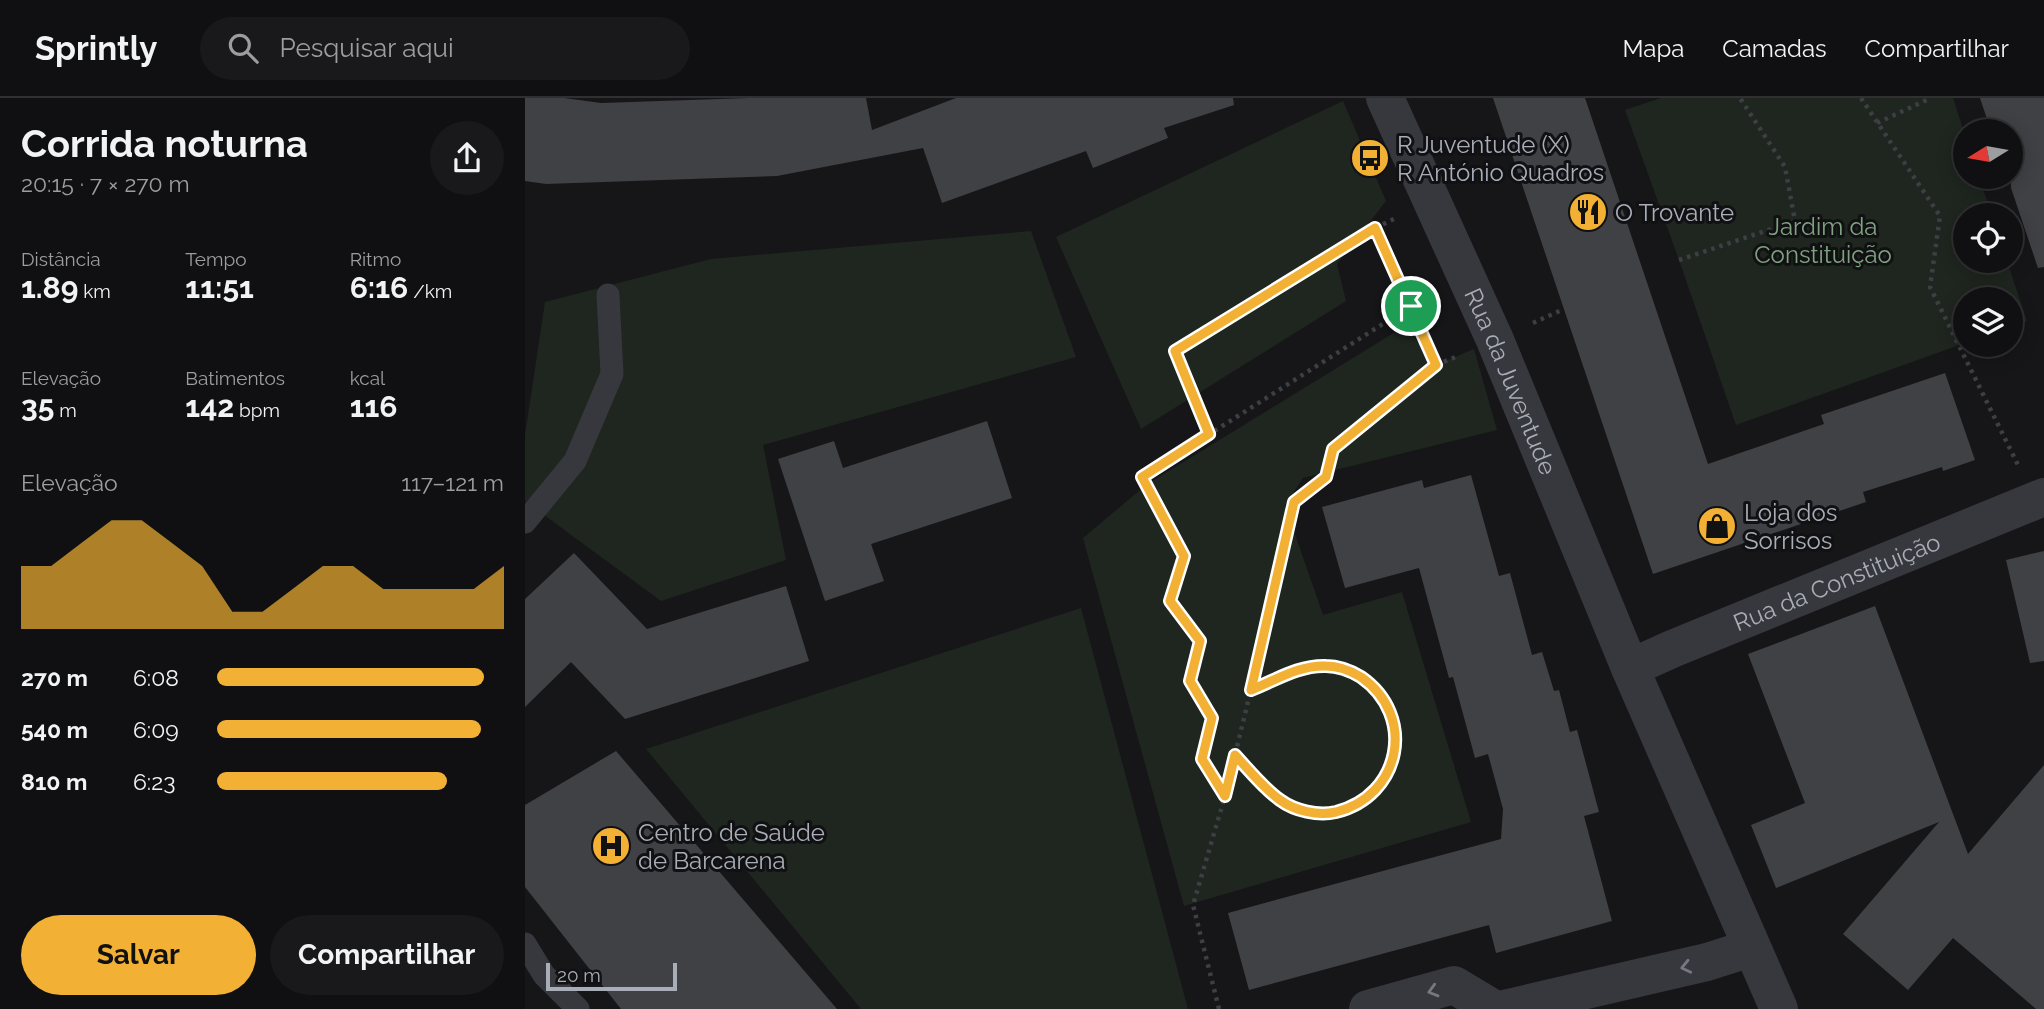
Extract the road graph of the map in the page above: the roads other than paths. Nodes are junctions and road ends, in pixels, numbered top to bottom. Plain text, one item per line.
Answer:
1 (1385, 98) edge
2 (608, 295) dead end
3 (2040, 498) edge
4 (525, 522) edge
5 (1630, 668) junction
6 (525, 944) edge
7 (1752, 948) junction
8 (578, 1009) edge
9 (1368, 1009) edge
10 (1494, 1009) edge
11 (1504, 1009) edge
12 (1779, 1009) edge

1 - 5 street, Rua da Juventude
2 - 4 lane
3 - 5 street, Rua da Constituição
5 - 7 street, Rua da Juventude
6 - 8 lane
7 -> 11 street
7 - 12 street, Rua da Juventude
10 -> 9 street

